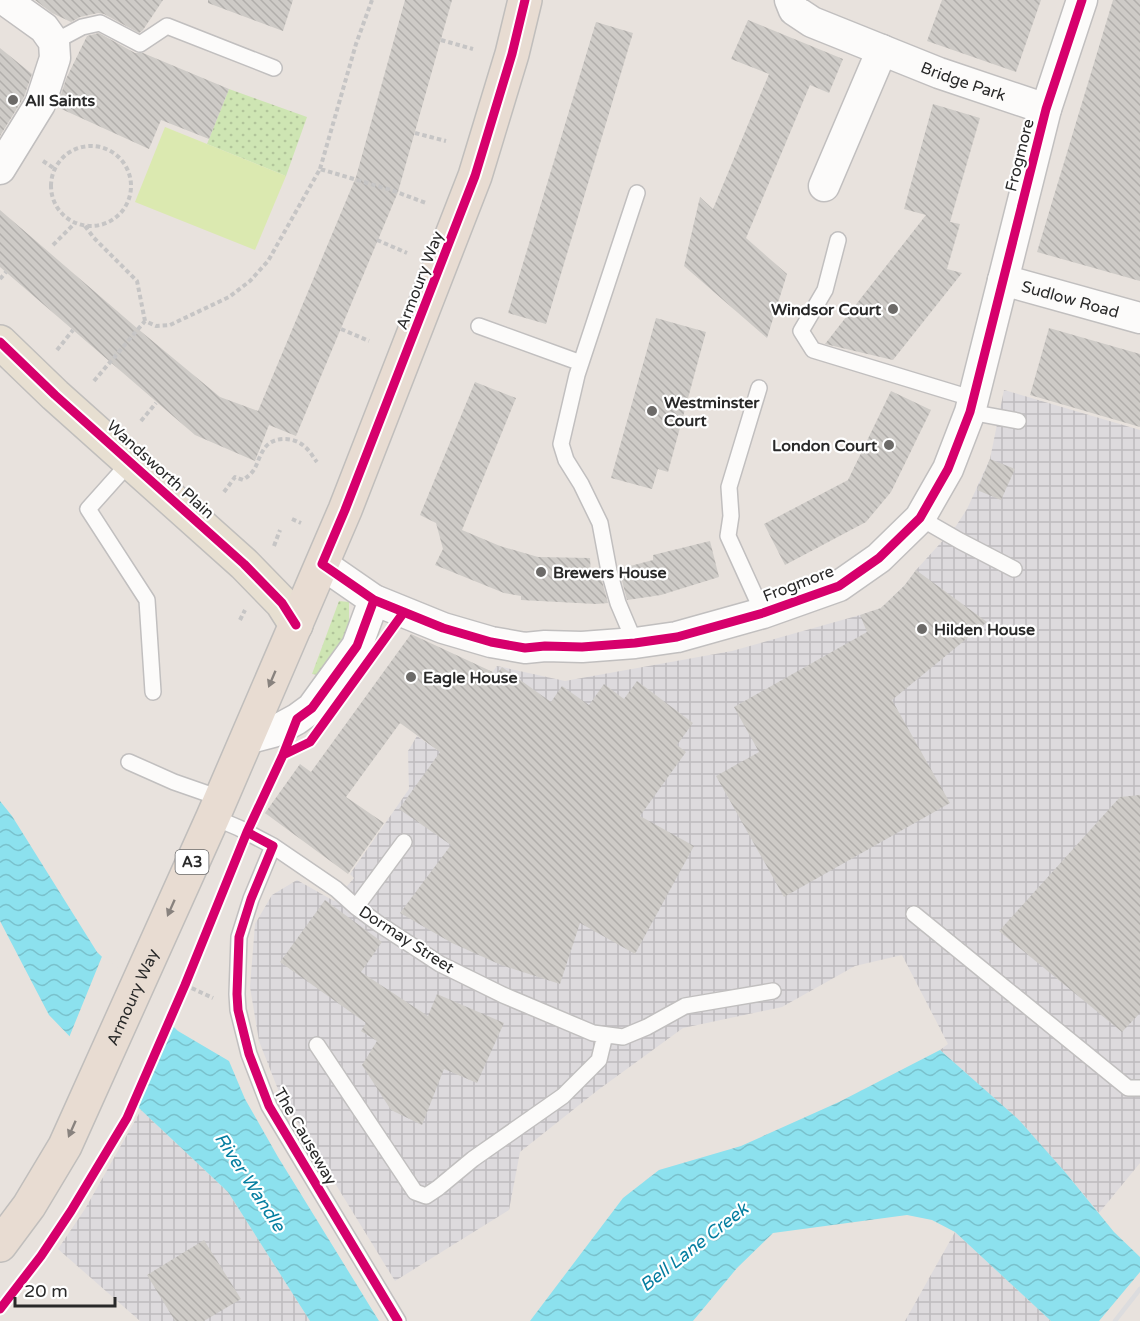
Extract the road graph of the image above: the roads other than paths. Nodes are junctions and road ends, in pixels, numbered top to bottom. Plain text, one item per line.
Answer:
1 (5, 0) edge
2 (525, 0) edge
3 (790, 0) edge
4 (1082, 0) edge
5 (54, 42) junction
6 (882, 50) junction
7 (274, 68) dead end
8 (1046, 109) junction
9 (0, 169) edge
10 (824, 186) dead end
11 (637, 193) dead end
12 (838, 240) dead end
13 (1003, 280) junction
14 (1140, 318) edge
15 (479, 326) dead end
16 (0, 342) edge
17 (581, 363) junction
18 (759, 388) dead end
19 (972, 405) junction
20 (1018, 421) dead end
21 (130, 462) junction
22 (920, 518) junction
23 (322, 564) junction
24 (1014, 569) dead end
25 (374, 600) junction
26 (764, 613) junction
27 (296, 625) junction
28 (635, 644) junction
29 (153, 692) dead end
30 (246, 739) junction
31 (129, 762) dead end
32 (216, 808) junction
33 (404, 842) dead end
34 (273, 846) junction
35 (356, 907) junction
36 (914, 914) dead end
37 (773, 991) dead end
38 (605, 1035) junction
39 (317, 1045) dead end
40 (1140, 1088) edge
41 (0, 1245) edge
42 (398, 1321) edge

1 - 5 street
2 - 23 highway, Armoury Way / A3
3 - 6 street, Bridge Park
4 - 8 street, Frogmore
5 - 7 lane
5 - 9 street
6 - 8 street, Bridge Park
6 - 10 street
8 - 13 street, Frogmore
11 - 17 lane
12 - 19 lane
13 - 14 street, Sudlow Road
13 - 19 street, Frogmore
15 - 17 lane
16 - 21 main road, Wandsworth Plain
17 - 28 lane
18 - 26 lane
19 - 20 lane
19 - 22 street, Frogmore
21 - 27 main road, Wandsworth Plain
21 - 29 lane
22 - 24 lane
22 - 26 street, Frogmore
23 - 25 street, Frogmore
23 - 27 highway, Armoury Way / A3
25 - 28 street, Frogmore
25 - 30 street
26 - 28 street, Frogmore
27 -> 30 highway, Armoury Way / A3
30 - 32 highway, Armoury Way / A3
31 - 32 lane, Dormay Street
32 - 34 lane, Dormay Street
32 -> 41 highway, Armoury Way / A3
33 - 35 lane
34 - 35 lane, Dormay Street
34 - 42 lane, The Causeway
35 - 38 lane, Dormay Street
36 - 40 lane
37 - 38 lane, Dormay Street
38 - 39 lane

